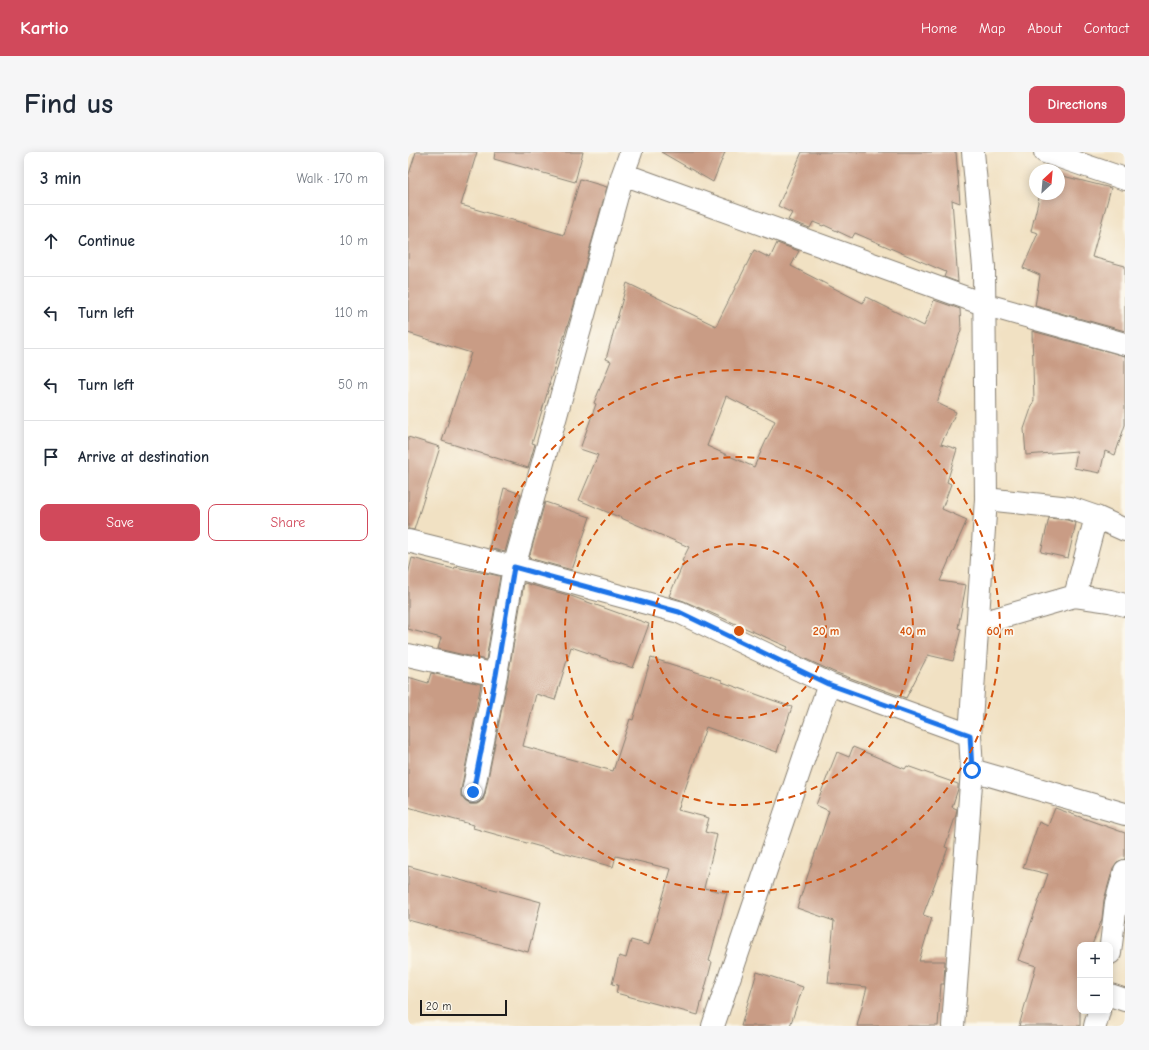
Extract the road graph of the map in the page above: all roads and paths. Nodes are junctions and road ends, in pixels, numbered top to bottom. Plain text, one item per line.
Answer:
1 (631, 152) edge
2 (973, 152) edge
3 (1045, 152) edge
4 (623, 174) junction
5 (1125, 179) edge
6 (983, 304) junction
7 (1125, 344) edge
8 (986, 499) junction
9 (1096, 517) junction
10 (1125, 530) edge
11 (408, 541) edge
12 (514, 567) junction
13 (1075, 596) junction
14 (1125, 605) edge
15 (978, 624) junction
16 (408, 655) edge
17 (496, 675) junction
18 (828, 684) junction
19 (970, 735) junction
20 (972, 770) junction
21 (473, 792) dead end
22 (1125, 814) edge
23 (1125, 871) edge
24 (1111, 942) edge
25 (1113, 996) edge
26 (1125, 1000) edge
27 (1098, 1014) edge
28 (713, 1026) edge
29 (953, 1026) edge
30 (1095, 1026) edge

1 - 4 street
2 - 6 street
3 - 5 street
4 - 6 street
4 - 12 street
6 - 7 street
6 - 8 street
8 - 9 street
8 - 15 street
9 - 10 street
9 - 13 street
11 - 12 street
12 - 17 street
12 - 18 street
13 - 14 street
13 - 15 street
15 - 19 street
16 - 17 street
17 - 21 street
18 - 19 street
18 - 28 street
19 - 20 street
20 - 22 street
20 - 29 street
23 - 24 street
25 - 26 street
27 - 30 street

